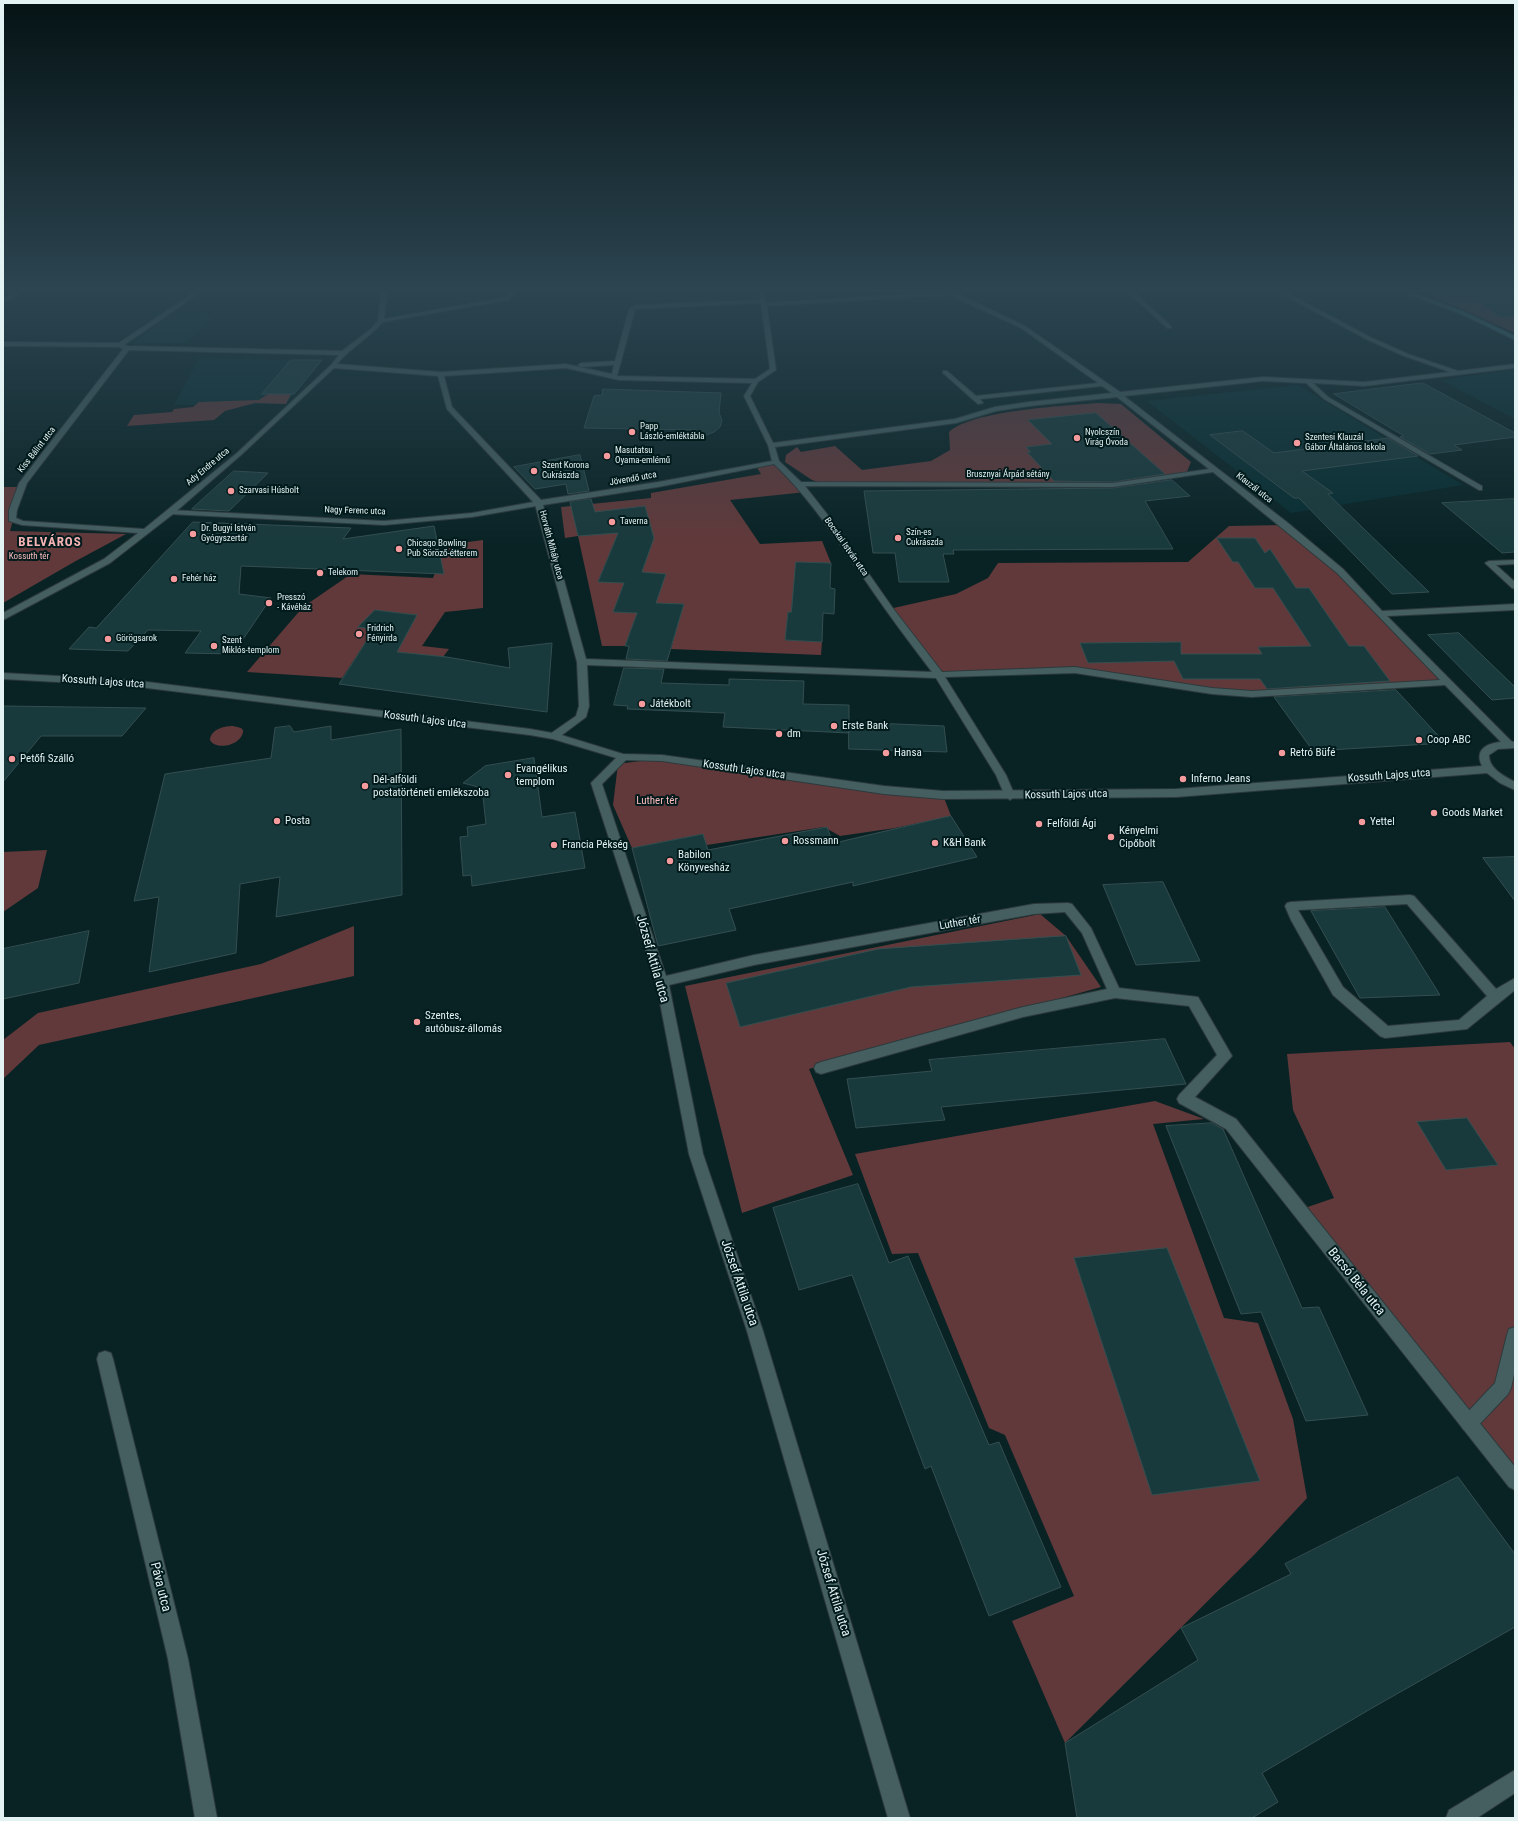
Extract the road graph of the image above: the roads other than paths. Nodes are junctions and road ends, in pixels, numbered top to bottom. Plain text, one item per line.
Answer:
1 (101, 378) edge
2 (320, 378) edge
3 (442, 378) edge
4 (649, 378) edge
5 (761, 378) edge
6 (952, 378) edge
7 (1095, 378) edge
8 (1417, 378) edge
9 (756, 381) junction
10 (1308, 382) junction
11 (1104, 384) junction
12 (1119, 395) junction
13 (974, 398) junction
14 (988, 411) junction
15 (771, 445) junction
16 (776, 462) junction
17 (1215, 470) junction
18 (799, 484) junction
19 (1479, 488) dead end
20 (539, 503) junction
21 (170, 512) junction
22 (146, 531) junction
23 (1515, 562) edge
24 (1515, 586) edge
25 (1515, 607) edge
26 (1380, 614) junction
27 (3, 616) edge
28 (582, 662) junction
29 (939, 675) junction
30 (3, 676) edge
31 (1448, 682) junction
32 (554, 736) junction
33 (1512, 744) edge
34 (623, 757) junction
35 (1489, 769) junction
36 (1515, 786) edge
37 (1010, 796) junction
38 (662, 982) junction
39 (1515, 984) edge
40 (1116, 993) junction
41 (1495, 997) junction
42 (821, 1068) dead end
43 (1515, 1335) edge
44 (105, 1359) dead end
45 (1469, 1423) junction
46 (1515, 1481) edge
47 (1515, 1781) edge
48 (206, 1818) edge
49 (899, 1818) edge
50 (1457, 1818) edge

1 - 22 street, Kiss Bálint utca
2 - 21 street, Ady Endre utca
3 - 20 street, Horváth Mihály utca
4 - 9 street
5 - 9 street
6 - 13 street
7 - 11 street, Klauzál utca
8 - 10 street
9 - 15 street, Bocskai István utca
10 - 12 street
10 - 19 street
11 - 12 street, Klauzál utca
11 - 13 street
12 - 14 street
12 - 17 street, Klauzál utca
13 - 14 street
14 - 15 street
15 - 16 street, Bocskai István utca
16 - 18 street, Bocskai István utca
16 - 20 street, Jövendő utca
17 - 18 street, Brusznyai Árpád sétány
17 - 26 street, Klauzál utca
18 - 29 street, Bocskai István utca
20 - 21 street, Nagy Ferenc utca
20 - 28 street, Horváth Mihály utca
21 - 22 street, Ady Endre utca
22 - 27 street, Ady Endre utca
23 - 24 street
25 - 26 street
26 - 31 street, Klauzál utca
28 - 29 street
28 - 32 street, Horváth Mihály utca
29 - 31 street
29 - 37 street, Bocskai István utca
30 - 32 street, Kossuth Lajos utca
31 - 33 street, Klauzál utca
32 - 34 street, Kossuth Lajos utca
33 - 35 street
34 - 37 street, Kossuth Lajos utca
34 - 38 street, József Attila utca
35 - 36 street
35 - 37 street, Kossuth Lajos utca
38 - 40 street, Luther tér
38 - 49 street, József Attila utca
39 - 41 street
40 - 42 street
40 - 45 street, Bacsó Béla utca
41 - 41 street
43 - 45 street
44 - 48 street, Páva utca
45 - 46 street, Bacsó Béla utca
47 - 50 street

